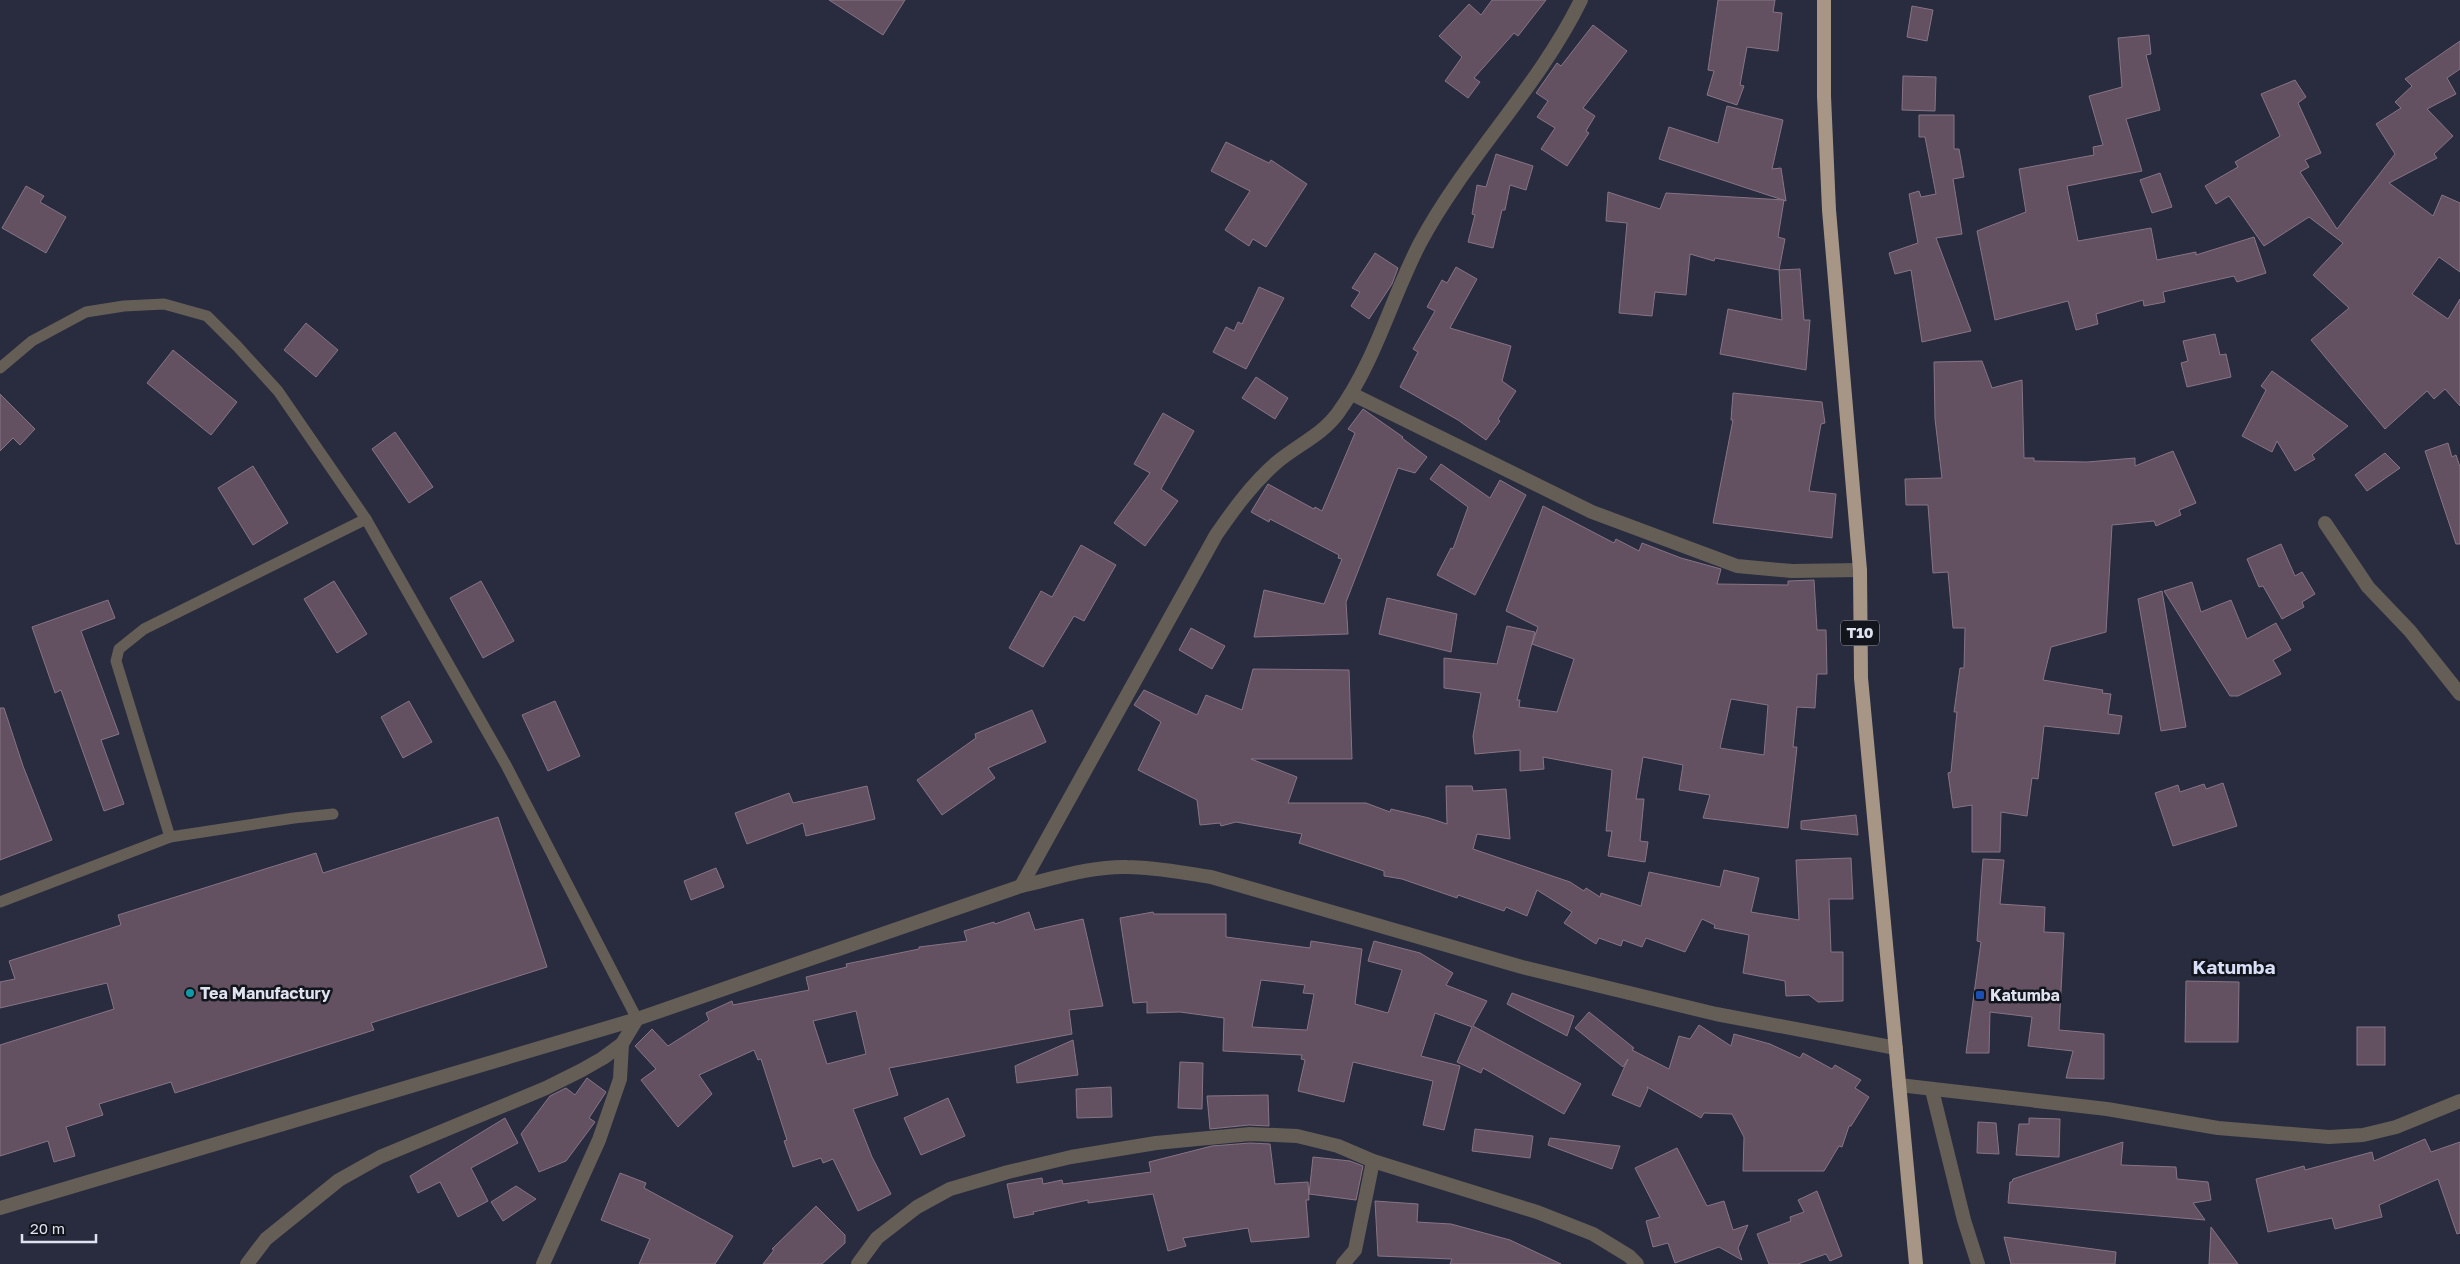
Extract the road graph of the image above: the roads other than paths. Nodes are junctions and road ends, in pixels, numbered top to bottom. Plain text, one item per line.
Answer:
1 (1581, 0) edge
2 (1824, 0) edge
3 (0, 368) edge
4 (1352, 394) junction
5 (366, 519) junction
6 (2325, 523) dead end
7 (1860, 570) junction
8 (2460, 694) edge
9 (333, 814) dead end
10 (170, 838) junction
11 (1021, 886) junction
12 (0, 902) edge
13 (637, 1020) junction
14 (622, 1044) junction
15 (1896, 1048) junction
16 (1899, 1085) junction
17 (1932, 1090) junction
18 (2460, 1101) edge
19 (1373, 1161) junction
20 (0, 1208) edge
21 (247, 1264) edge
22 (543, 1264) edge
23 (858, 1264) edge
24 (1343, 1264) edge
25 (1637, 1264) edge
26 (1916, 1264) edge
27 (1978, 1264) edge

1 - 4 street
2 - 7 highway, T10
3 - 5 lane
4 - 7 street
4 - 11 street
5 - 10 lane
5 - 13 lane
6 - 8 street
7 - 15 highway, T10
9 - 10 lane
10 - 12 lane
11 - 13 street
11 - 15 street
13 - 14 street
13 - 20 street
14 - 21 street
14 - 22 street
15 - 16 highway, T10
16 - 17 street
16 - 26 highway, T10
17 - 18 street
17 - 27 street
19 - 23 street
19 - 24 street
19 - 25 street

